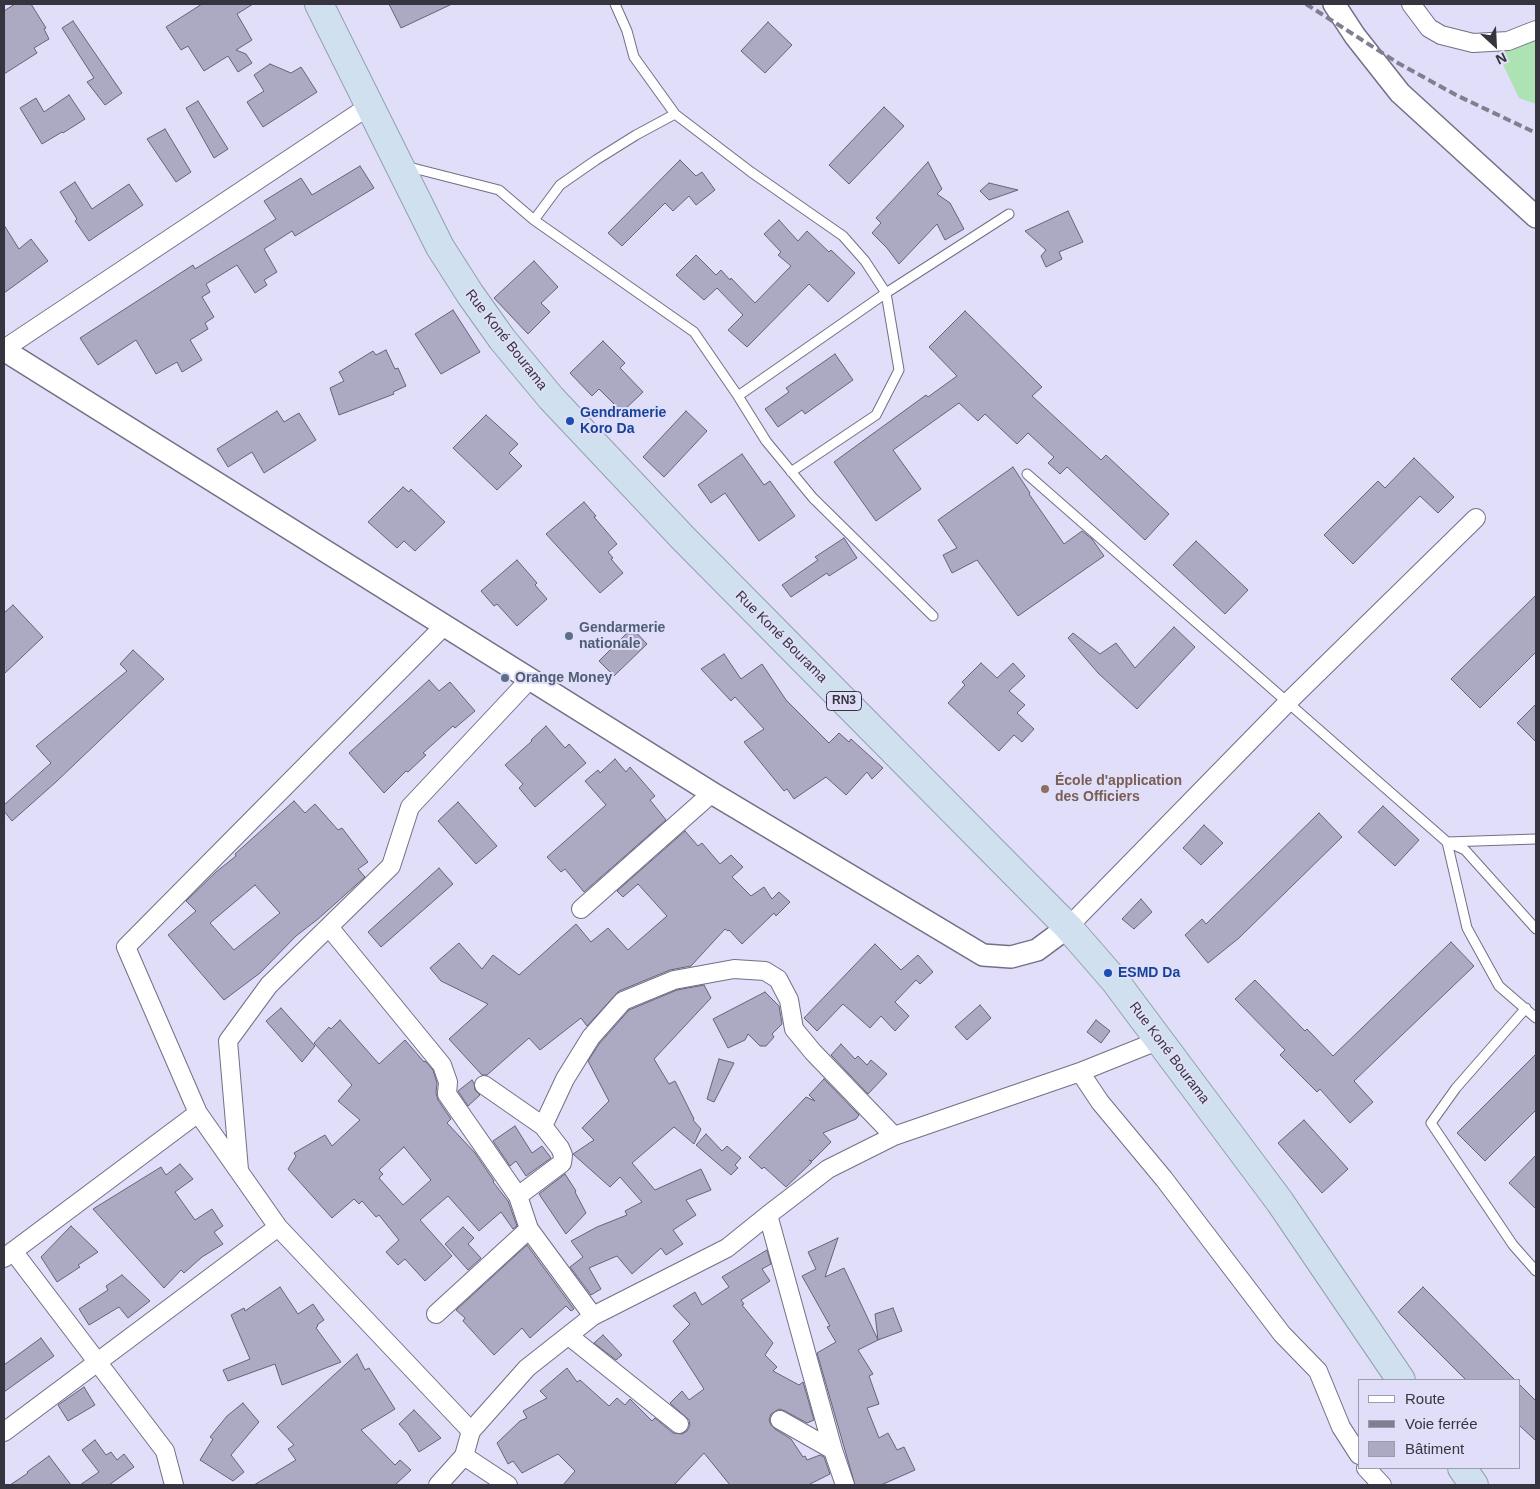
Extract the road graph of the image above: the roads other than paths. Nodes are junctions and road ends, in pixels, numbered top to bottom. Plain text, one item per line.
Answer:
1 (319, 4) edge
2 (615, 4) edge
3 (1334, 4) edge
4 (1411, 4) edge
5 (1536, 30) edge
6 (369, 106) junction
7 (675, 114) junction
8 (399, 164) junction
9 (1009, 214) dead end
10 (1536, 217) edge
11 (534, 220) junction
12 (886, 293) junction
13 (4, 349) edge
14 (738, 396) junction
15 (791, 472) junction
16 (1027, 474) dead end
17 (1476, 518) dead end
18 (933, 616) dead end
19 (444, 626) junction
20 (530, 679) junction
21 (1287, 703) junction
22 (712, 793) junction
23 (1536, 839) edge
24 (1447, 842) junction
25 (581, 908) dead end
26 (328, 927) junction
27 (1068, 927) junction
28 (1536, 929) edge
29 (1526, 1008) junction
30 (1536, 1018) edge
31 (1160, 1040) junction
32 (1080, 1072) junction
33 (484, 1085) dead end
34 (198, 1113) junction
35 (543, 1126) junction
36 (894, 1136) junction
37 (240, 1172) junction
38 (518, 1196) junction
39 (768, 1215) junction
40 (278, 1227) junction
41 (529, 1229) junction
42 (9, 1254) edge
43 (1536, 1271) edge
44 (436, 1314) dead end
45 (593, 1316) junction
46 (569, 1336) junction
47 (98, 1362) junction
48 (1400, 1379) edge
49 (780, 1420) dead end
50 (679, 1424) dead end
51 (471, 1431) junction
52 (4, 1432) edge
53 (833, 1450) junction
54 (1358, 1454) edge
55 (464, 1456) junction
56 (1367, 1469) edge
57 (1463, 1469) edge
58 (174, 1485) edge
59 (438, 1485) edge
60 (508, 1485) edge
61 (845, 1485) edge
62 (1382, 1485) edge
63 (1474, 1485) edge

1 - 6 highway, Rue Koné Bourama / RN3
2 - 7 lane
3 - 10 street
4 - 5 street
6 - 8 highway, Rue Koné Bourama / RN3
6 - 13 street
7 - 11 lane
7 - 12 lane
8 - 11 lane
8 - 27 highway, Rue Koné Bourama / RN3
9 - 12 lane
11 - 14 lane
12 - 14 lane
12 - 15 lane
13 - 19 street
14 - 15 lane
15 - 18 lane
16 - 21 lane
17 - 21 street
19 - 20 street
19 - 34 street
20 - 22 street
20 - 26 street
21 - 24 lane
21 - 27 street
22 - 25 street
22 - 27 street
23 - 24 lane
24 - 28 lane
24 - 29 lane
26 - 37 street
26 - 38 street
27 - 31 highway, Rue Koné Bourama / RN3
29 - 30 lane
29 - 43 lane
31 - 32 street
31 - 48 highway, Rue Koné Bourama / RN3
32 - 36 street
32 - 54 street
33 - 35 street
34 - 37 street
34 - 42 street
35 - 36 street
35 - 38 street
36 - 39 street
37 - 40 street
38 - 41 street
39 - 45 street
39 - 53 street
40 - 47 street
40 - 51 street
41 - 44 street
41 - 45 street
42 - 47 street
45 - 46 street
46 - 50 street
46 - 51 street
47 - 52 street
47 - 58 street
49 - 53 street
51 - 55 street
53 - 61 street
55 - 59 street
55 - 60 street
56 - 62 street
57 - 63 highway

